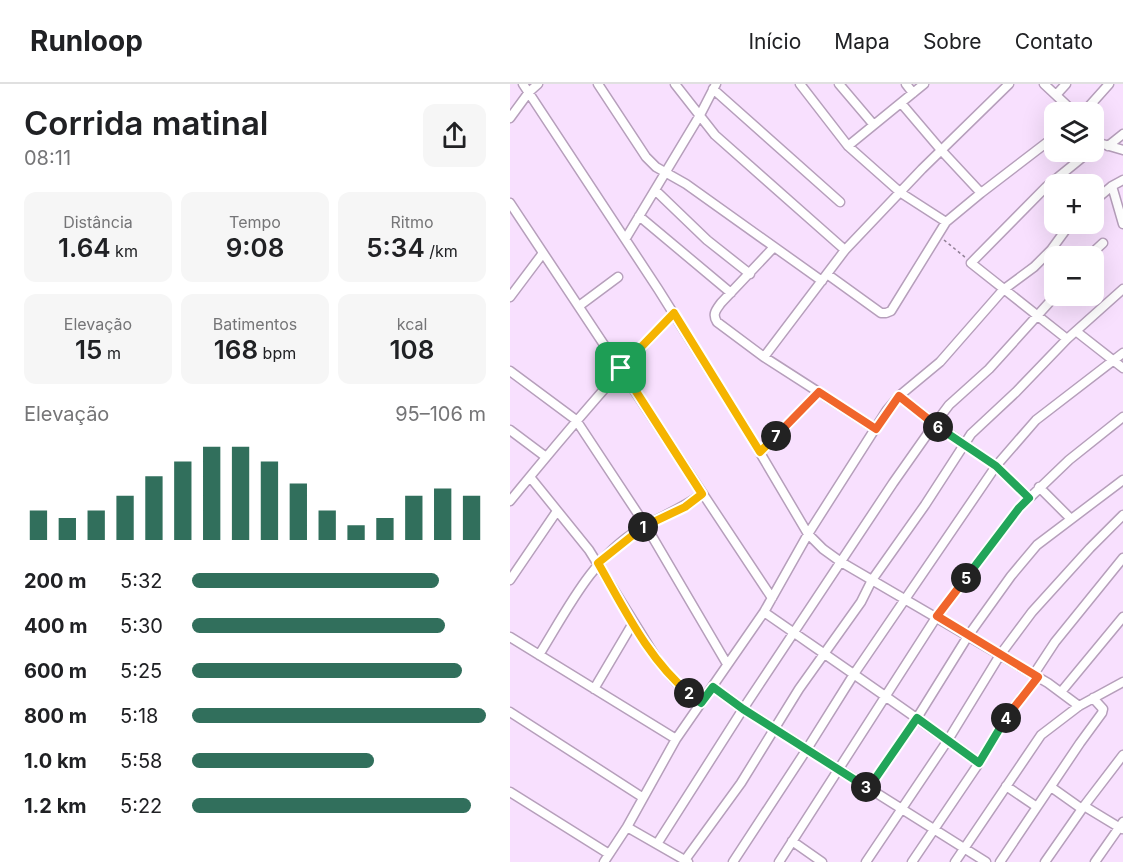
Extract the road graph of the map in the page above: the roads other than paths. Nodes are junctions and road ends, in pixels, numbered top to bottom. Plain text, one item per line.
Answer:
1 (523, 84) edge
2 (538, 84) edge
3 (598, 84) edge
4 (675, 84) edge
5 (800, 84) edge
6 (839, 84) edge
7 (906, 84) edge
8 (924, 84) edge
9 (1009, 84) edge
10 (1044, 84) edge
11 (1066, 84) edge
12 (1109, 84) edge
13 (714, 86) edge
14 (529, 92) junction
15 (913, 93) junction
16 (1056, 95) junction
17 (1063, 102) edge
18 (1093, 102) edge
19 (901, 103) junction
20 (700, 115) junction
21 (510, 118) edge
22 (873, 124) junction
23 (1123, 135) edge
24 (1104, 141) edge
25 (1044, 145) edge
26 (1104, 145) edge
27 (848, 146) junction
28 (941, 150) junction
29 (1123, 150) edge
30 (1077, 162) edge
31 (666, 172) junction
32 (1123, 180) edge
33 (1112, 186) junction
34 (655, 190) junction
35 (901, 193) junction
36 (981, 193) junction
37 (1104, 193) edge
38 (840, 202) dead end
39 (511, 209) edge
40 (639, 216) junction
41 (946, 222) junction
42 (1123, 224) edge
43 (1063, 234) edge
44 (626, 238) junction
45 (1103, 243) dead end
46 (1100, 246) edge
47 (774, 247) junction
48 (845, 250) junction
49 (543, 253) junction
50 (750, 274) junction
51 (618, 277) dead end
52 (824, 278) junction
53 (1123, 289) edge
54 (1003, 290) junction
55 (731, 293) junction
56 (510, 297) edge
57 (579, 306) junction
58 (1046, 306) edge
59 (674, 313) junction
60 (1036, 316) junction
61 (1077, 332) junction
62 (1067, 339) junction
63 (1123, 353) edge
64 (764, 357) junction
65 (1114, 361) junction
66 (621, 368) junction
67 (1123, 368) edge
68 (510, 370) edge
69 (819, 392) junction
70 (899, 396) junction
71 (1123, 417) edge
72 (576, 420) junction
73 (935, 424) junction
74 (876, 429) junction
75 (510, 430) edge
76 (964, 445) junction
77 (760, 452) junction
78 (546, 457) junction
79 (996, 466) junction
80 (530, 477) junction
81 (1123, 480) edge
82 (1039, 487) junction
83 (702, 494) junction
84 (511, 497) edge
85 (1029, 498) junction
86 (557, 511) junction
87 (1123, 515) edge
88 (1071, 519) junction
89 (646, 526) junction
90 (808, 534) junction
91 (1123, 558) edge
92 (841, 562) junction
93 (598, 563) junction
94 (514, 566) edge
95 (510, 580) edge
96 (872, 580) junction
97 (772, 598) junction
98 (905, 599) junction
99 (764, 612) junction
100 (937, 616) junction
101 (1123, 617) edge
102 (633, 623) junction
103 (794, 633) junction
104 (968, 636) junction
105 (510, 637) edge
106 (539, 655) junction
107 (823, 655) junction
108 (1000, 655) junction
109 (728, 664) junction
110 (854, 674) junction
111 (1036, 675) junction
112 (1123, 682) edge
113 (713, 687) junction
114 (594, 689) junction
115 (1061, 692) junction
116 (887, 696) junction
117 (1093, 698) junction
118 (701, 703) junction
119 (1079, 706) junction
120 (743, 709) junction
121 (510, 712) edge
122 (917, 718) junction
123 (775, 729) junction
124 (676, 739) junction
125 (948, 740) junction
126 (807, 749) junction
127 (1123, 755) edge
128 (979, 763) junction
129 (839, 770) junction
130 (1006, 786) junction
131 (1051, 787) junction
132 (868, 789) junction
133 (510, 792) edge
134 (642, 797) junction
135 (1037, 807) junction
136 (900, 808) junction
137 (1083, 808) junction
138 (1122, 826) edge
139 (627, 827) junction
140 (933, 829) junction
141 (792, 841) junction
142 (657, 844) junction
143 (965, 849) junction
144 (606, 858) edge
145 (687, 861) edge
146 (733, 862) edge
147 (779, 862) edge
148 (822, 862) edge
149 (866, 862) edge
150 (912, 862) edge
151 (955, 862) edge
152 (986, 862) edge
153 (1000, 862) edge
154 (1045, 862) edge
155 (1095, 862) edge

1 - 14 street
2 - 14 street
3 - 31 street
4 - 20 street
5 - 27 street
6 - 22 street
7 - 15 street
8 - 15 street
9 - 28 street
10 - 16 street
11 - 16 street
12 - 18 street
13 - 20 street
13 - 38 street
14 - 21 street
14 - 44 street
15 - 19 street
16 - 17 street
19 - 22 street
19 - 28 street
20 - 31 street
20 - 48 street
22 - 27 street
23 - 24 street
25 - 36 street
26 - 29 street
27 - 35 street
28 - 35 street
28 - 36 street
30 - 54 street
31 - 34 street
31 - 47 street
32 - 33 street
33 - 37 street
33 - 42 street
34 - 40 street
34 - 50 street
35 - 41 street
35 - 48 street
36 - 41 street
39 - 49 street
40 - 44 street
40 - 55 street
41 - 52 street
43 - 54 street
44 - 59 street
45 - 46 street
47 - 50 street
47 - 52 street
48 - 52 street
49 - 56 street
49 - 57 street
50 - 55 street
51 - 57 street
52 - 64 street
53 - 61 street
54 - 60 street
54 - 70 street
55 - 64 street
57 - 66 street
58 - 60 street
59 - 66 street
59 - 77 street
60 - 62 street
60 - 73 street
61 - 62 street
61 - 65 street
62 - 76 street
63 - 65 street
64 - 69 street
65 - 67 street
65 - 79 street
66 - 72 street
66 - 83 street
68 - 72 street
69 - 74 street
69 - 77 street
70 - 73 street
70 - 74 street
71 - 82 street
72 - 78 street
72 - 89 street
73 - 76 street
73 - 92 street
74 - 90 street
75 - 78 street
76 - 79 street
76 - 96 street
77 - 90 street
78 - 80 street
79 - 85 street
79 - 98 street
80 - 84 street
80 - 86 street
81 - 88 street
82 - 85 street
82 - 88 street
83 - 89 street
83 - 97 street
85 - 100 street
86 - 93 street
86 - 94 street
87 - 108 street
88 - 104 street
89 - 93 street
89 - 109 street
90 - 92 street
90 - 97 street
91 - 111 street
92 - 96 street
92 - 103 street
93 - 102 street
93 - 106 street
94 - 95 street
96 - 98 street
96 - 107 street
97 - 99 street
98 - 100 street
98 - 110 street
99 - 103 street
99 - 109 street
100 - 104 street
100 - 116 street
101 - 115 street
102 - 114 street
102 - 118 street
103 - 107 street
103 - 120 street
104 - 108 street
104 - 122 street
105 - 106 street
106 - 114 street
107 - 110 street
107 - 123 street
108 - 111 street
108 - 125 street
109 - 113 street
110 - 116 street
110 - 126 street
111 - 115 street
111 - 128 street
112 - 117 street
113 - 118 street
113 - 120 street
114 - 124 street
115 - 119 street
116 - 122 street
116 - 129 street
117 - 119 street
117 - 131 street
118 - 124 street
119 - 130 street
120 - 123 street
120 - 142 street
121 - 134 street
122 - 125 street
122 - 132 street
123 - 126 street
123 - 145 street
124 - 134 street
125 - 128 street
125 - 136 street
126 - 129 street
126 - 146 street
127 - 137 street
128 - 140 street
129 - 132 street
129 - 141 street
130 - 135 street
130 - 143 street
131 - 135 street
131 - 137 street
132 - 136 street
133 - 144 street
134 - 139 street
135 - 153 street
136 - 140 street
136 - 149 street
137 - 138 street
137 - 154 street
138 - 155 street
139 - 142 street
139 - 144 street
140 - 143 street
140 - 150 street
141 - 147 street
141 - 148 street
142 - 145 street
143 - 151 street
143 - 152 street

